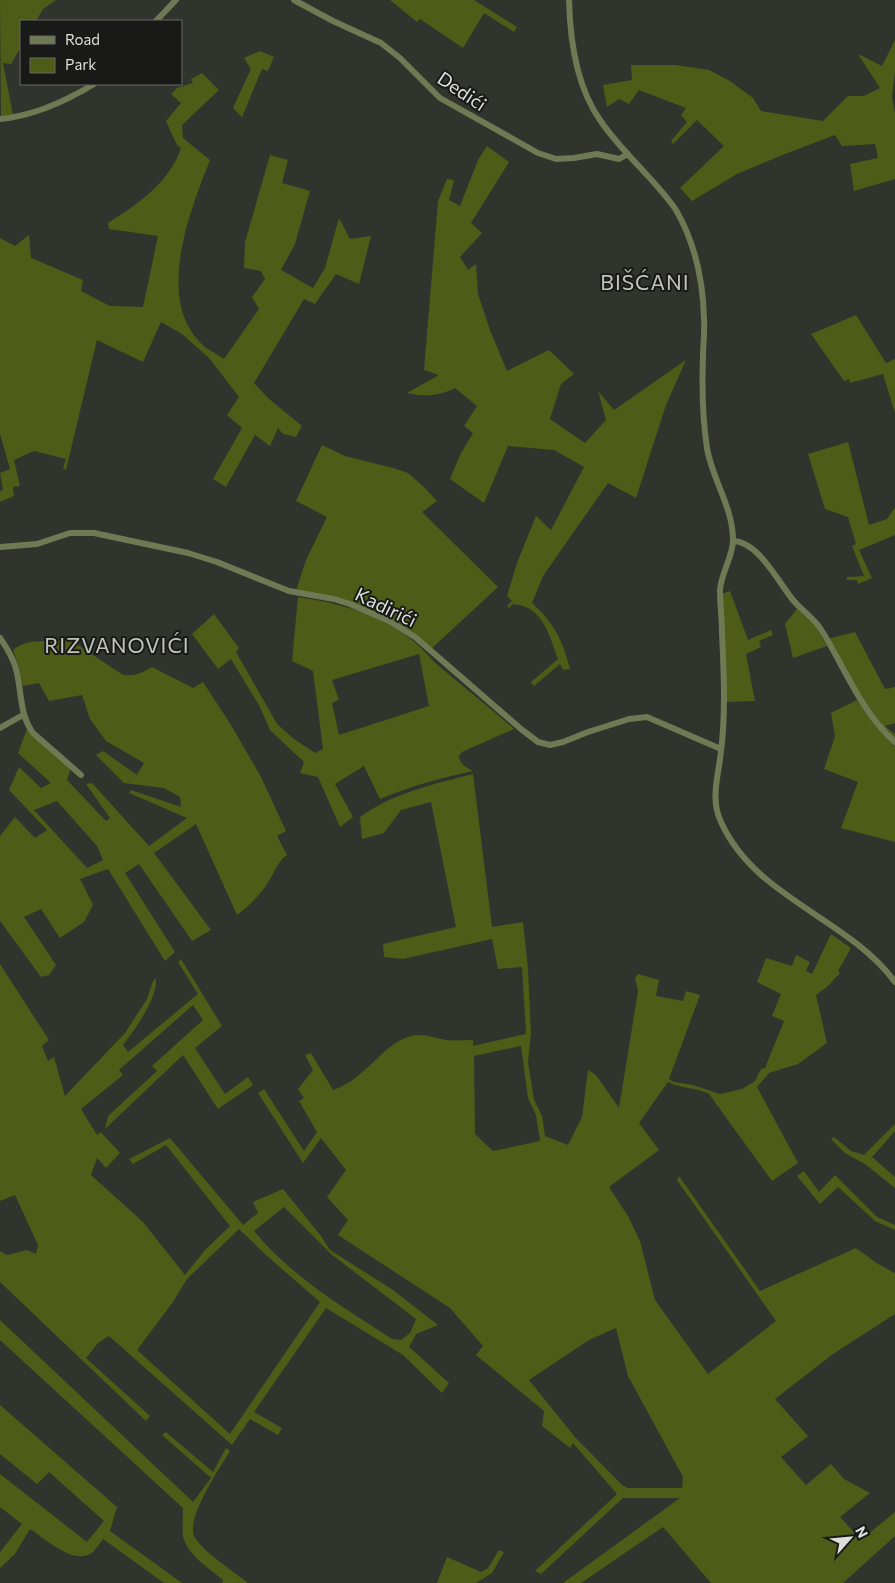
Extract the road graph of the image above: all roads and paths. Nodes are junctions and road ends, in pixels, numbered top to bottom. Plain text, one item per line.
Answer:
1 (176, 0) edge
2 (294, 0) edge
3 (569, 0) edge
4 (157, 20) edge
5 (92, 85) edge
6 (0, 119) edge
7 (628, 154) junction
8 (733, 541) junction
9 (0, 547) edge
10 (0, 638) edge
11 (24, 715) junction
12 (0, 728) edge
13 (895, 742) edge
14 (721, 748) junction
15 (81, 775) dead end
16 (895, 982) edge

1 - 4 street
2 - 7 street, Dedići
3 - 7 street
5 - 6 street
7 - 8 street
8 - 13 street
8 - 14 street
9 - 14 street, Kadirići
10 - 11 street
11 - 12 street
11 - 15 street
14 - 16 street

